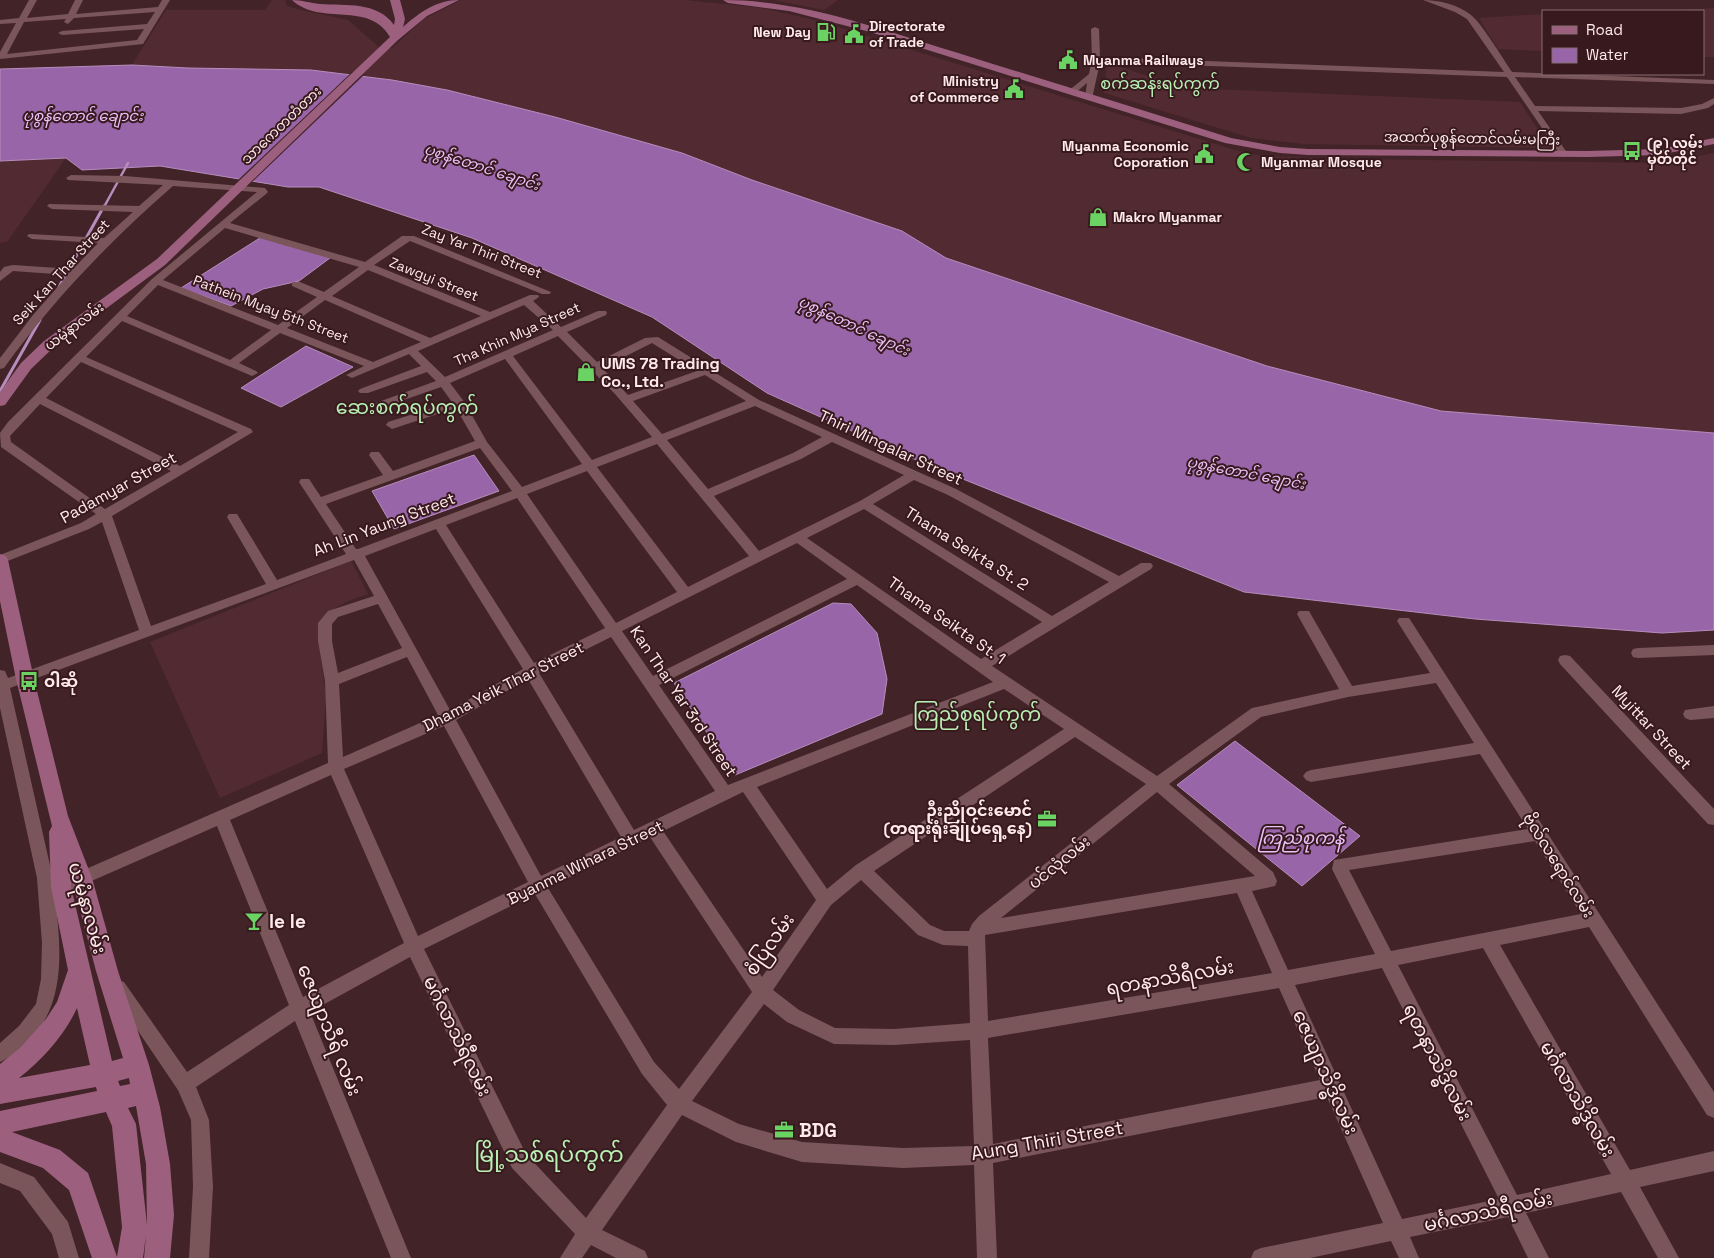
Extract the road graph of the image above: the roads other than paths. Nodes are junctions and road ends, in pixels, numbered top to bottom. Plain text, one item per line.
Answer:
1 (33, 0) edge
2 (79, 0) edge
3 (166, 0) edge
4 (296, 0) edge
5 (314, 0) edge
6 (352, 0) edge
7 (395, 0) edge
8 (454, 0) edge
9 (728, 0) edge
10 (1427, 0) edge
11 (160, 9) junction
12 (70, 17) junction
13 (20, 21) junction
14 (0, 22) edge
15 (150, 26) junction
16 (1095, 29) dead end
17 (395, 38) junction
18 (57, 42) junction
19 (0, 57) edge
20 (1096, 59) junction
21 (1508, 74) junction
22 (1093, 75) junction
23 (1714, 82) edge
24 (1071, 92) junction
25 (1089, 97) junction
26 (1714, 100) edge
27 (1532, 108) junction
28 (1714, 141) edge
29 (1564, 154) junction
30 (71, 178) dead end
31 (171, 183) junction
32 (52, 206) dead end
33 (141, 209) junction
34 (223, 224) junction
35 (32, 236) dead end
36 (106, 241) junction
37 (161, 262) joint
38 (368, 266) junction
39 (76, 272) junction
40 (0, 278) edge
41 (156, 281) junction
42 (296, 284) dead end
43 (325, 296) junction
44 (526, 301) junction
45 (602, 313) dead end
46 (491, 316) junction
47 (120, 317) junction
48 (281, 328) junction
49 (562, 331) junction
50 (431, 342) junction
51 (412, 351) junction
52 (508, 355) junction
53 (80, 358) junction
54 (232, 364) junction
55 (0, 366) edge
56 (374, 366) junction
57 (597, 366) junction
58 (430, 367) junction
59 (706, 371) junction
60 (252, 373) dead end
61 (352, 375) dead end
62 (443, 382) junction
63 (364, 391) dead end
64 (39, 400) junction
65 (626, 400) junction
66 (0, 402) edge
67 (755, 402) junction
68 (458, 403) junction
69 (377, 406) dead end
70 (392, 425) dead end
71 (830, 437) junction
72 (660, 438) junction
73 (3, 439) edge
74 (482, 443) junction
75 (375, 455) dead end
76 (590, 465) junction
77 (180, 471) junction
78 (915, 474) junction
79 (390, 476) junction
80 (305, 482) dead end
81 (519, 492) junction
82 (706, 495) junction
83 (319, 502) junction
84 (864, 504) junction
85 (106, 515) junction
86 (233, 517) dead end
87 (438, 522) junction
88 (799, 538) junction
89 (355, 554) junction
90 (757, 558) junction
91 (0, 560) edge
92 (1146, 566) dead end
93 (858, 580) junction
94 (1119, 582) junction
95 (274, 586) junction
96 (686, 594) junction
97 (382, 598) junction
98 (1304, 614) dead end
99 (1404, 621) dead end
100 (1052, 622) junction
101 (614, 629) junction
102 (147, 632) junction
103 (410, 650) junction
104 (1714, 650) edge
105 (1638, 653) dead end
106 (1565, 660) dead end
107 (982, 667) junction
108 (531, 671) junction
109 (1440, 676) junction
110 (25, 679) junction
111 (332, 681) junction
112 (1, 682) edge
113 (1007, 682) junction
114 (651, 683) junction
115 (1348, 692) junction
116 (1714, 712) edge
117 (1690, 714) dead end
118 (448, 717) junction
119 (1076, 728) junction
120 (1485, 747) junction
121 (336, 768) junction
122 (1311, 776) dead end
123 (746, 784) junction
124 (1157, 784) junction
125 (725, 793) junction
126 (58, 816) junction
127 (221, 816) junction
128 (1714, 819) edge
129 (653, 828) junction
130 (1539, 834) junction
131 (631, 839) junction
132 (862, 870) junction
133 (82, 878) junction
134 (538, 885) junction
135 (1242, 887) junction
136 (54, 890) junction
137 (825, 900) junction
138 (1593, 919) junction
139 (977, 934) junction
140 (1488, 940) junction
141 (414, 946) junction
142 (1386, 960) junction
143 (79, 970) junction
144 (107, 971) junction
145 (1284, 979) junction
146 (762, 992) junction
147 (298, 1009) junction
148 (979, 1031) junction
149 (0, 1052) edge
150 (137, 1065) junction
151 (104, 1074) junction
152 (0, 1077) edge
153 (185, 1084) junction
154 (1332, 1087) junction
155 (0, 1093) edge
156 (143, 1093) junction
157 (112, 1100) junction
158 (679, 1104) junction
159 (1714, 1109) edge
160 (0, 1123) edge
161 (0, 1140) edge
162 (983, 1155) junction
163 (1714, 1161) edge
164 (0, 1173) edge
165 (1624, 1180) junction
166 (1512, 1206) junction
167 (1397, 1230) junction
168 (587, 1233) junction
169 (69, 1258) edge
170 (105, 1258) edge
171 (130, 1258) edge
172 (157, 1258) edge
173 (199, 1258) edge
174 (401, 1258) edge
175 (570, 1258) edge
176 (638, 1258) edge
177 (987, 1258) edge
178 (1261, 1258) edge
179 (1409, 1258) edge
180 (1539, 1258) edge
181 (1669, 1258) edge

1 - 13 street
2 - 12 street
3 - 11 street
4 - 17 main road
5 - 6 main road
7 - 17 main road
8 - 17 main road, သာကေတတံတား
9 - 24 main road, အထက်ပုစွန်တောင်လမ်းမကြီး
10 - 21 street
11 - 12 street
11 - 15 street
12 - 13 street
12 - 18 street
13 - 14 street
13 - 19 street
15 - 18 street
15 - 18 street
16 - 20 street
17 - 37 main road, သာကေတတံတား
18 - 19 street
20 - 21 street
20 - 22 street
21 - 23 street
21 - 27 street
22 - 24 street
22 - 25 street
24 - 25 main road, အထက်ပုစွန်တောင်လမ်းမကြီး
25 - 29 main road, အထက်ပုစွန်တောင်လမ်းမကြီး
26 - 27 street
27 - 29 street
28 - 29 main road, အထက်ပုစွန်တောင်လမ်းမကြီး
30 - 31 street
31 - 33 street, Seik Kan Thar Street
31 - 34 street
32 - 33 street
33 - 36 street, Seik Kan Thar Street
34 - 38 street, Zawgyi Street
34 - 41 street
35 - 36 street
36 - 39 street, Seik Kan Thar Street
37 - 66 main road, ယမုံနာလမ်း
38 - 43 street
38 - 44 street, Zay Yar Thiri Street
38 - 46 street, Zawgyi Street
39 - 40 street
39 - 55 street, Seik Kan Thar Street
41 - 47 street
41 - 48 street, Pathein Myay 5th Street
42 - 43 street
43 - 48 street
43 - 50 street
44 - 46 street
44 - 49 street
45 - 49 street, Tha Khin Mya Street
46 - 50 street
47 - 53 street
47 - 54 street
48 - 54 street
48 - 56 street, Pathein Myay 5th Street
49 - 52 street, Tha Khin Mya Street
49 - 57 street
50 - 51 street
51 - 56 street
51 - 58 street, Tha Khin Mya Street
52 - 62 street, Tha Khin Mya Street
52 - 76 street
53 - 64 street
53 - 77 street, Padamyar Street
54 - 60 street
56 - 61 street
57 - 59 street, Thiri Mingalar Street
57 - 65 street
58 - 62 street, Tha Khin Mya Street
58 - 63 street
59 - 65 street
59 - 67 street, Thiri Mingalar Street
62 - 68 street, Tha Khin Mya Street
62 - 69 street, Tha Khin Mya Street
64 - 73 street
64 - 77 street
65 - 72 street
67 - 71 street, Thiri Mingalar Street
67 - 72 street, Ah Lin Yaung Street
68 - 70 street
68 - 74 street, Tha Khin Mya Street
71 - 78 street, Thiri Mingalar Street
71 - 82 street
72 - 76 street, Ah Lin Yaung Street
72 - 82 street
73 - 85 street
74 - 79 street
74 - 81 street, Tha Khin Mya Street
75 - 79 street
76 - 81 street, Ah Lin Yaung Street
76 - 96 street
77 - 85 street, Padamyar Street
78 - 84 street, Dhama Yeik Thar Street
78 - 94 street, Thiri Mingalar Street
79 - 83 street
80 - 83 street
81 - 87 street, Ah Lin Yaung Street
81 - 101 street, Kan Thar Yar 3rd Street
82 - 90 street
83 - 89 street
84 - 88 street, Dhama Yeik Thar Street
84 - 100 street, Thama Seikta St. 2
85 - 91 street, Padamyar Street
85 - 102 street
86 - 95 street
87 - 89 street, Ah Lin Yaung Street
87 - 108 street
88 - 90 street, Dhama Yeik Thar Street
88 - 93 street, Thama Seikta St. 1
89 - 95 street, Ah Lin Yaung Street
89 - 97 street
90 - 96 street, Dhama Yeik Thar Street
91 - 110 main road, ယမုံနာလမ်း
92 - 94 street
93 - 107 street, Thama Seikta St. 1
93 - 114 street
94 - 100 street
95 - 102 street, Ah Lin Yaung Street
96 - 101 street, Dhama Yeik Thar Street
97 - 103 street
97 - 111 street
98 - 115 street
99 - 109 street, ဗိုလ်လရောင်လမ်း
100 - 107 street
101 - 108 street, Dhama Yeik Thar Street
101 - 114 street, Kan Thar Yar 3rd Street
102 - 110 street, Ah Lin Yaung Street
103 - 111 street
103 - 118 street
104 - 105 street
106 - 128 street, Myittar Street
107 - 113 street, Thama Seikta St. 1
108 - 118 street, Dhama Yeik Thar Street
108 - 131 street
109 - 115 street, ပင်လုံလမ်း
109 - 120 street, ဗိုလ်လရောင်လမ်း
110 - 112 street, Ah Lin Yaung Street
110 - 126 main road, ယမုံနာလမ်း
111 - 121 street
112 - 136 street
113 - 119 street, Thama Seikta St. 1
113 - 123 street, Byanma Wihara Street
114 - 125 street, Kan Thar Yar 3rd Street
115 - 124 street, ပင်လုံလမ်း
116 - 117 street
118 - 121 street, Dhama Yeik Thar Street
118 - 134 street
119 - 124 street, Thama Seikta St. 1
119 - 132 street, စံပြလမ်း
120 - 122 street
120 - 130 street, ဗိုလ်လရောင်လမ်း
121 - 127 street, Dhama Yeik Thar Street
121 - 141 street, မင်္ဂလာသိရီလမ်း
123 - 125 street, Byanma Wihara Street
123 - 137 street
124 - 135 street, Thama Seikta St. 1
124 - 139 street, ပင်လုံလမ်း
125 - 129 street, Byanma Wihara Street
126 - 133 main road, ယမုံနာလမ်း
126 - 136 main road
127 - 133 street, Dhama Yeik Thar Street
127 - 147 street, ဇေယျာသီရိ လမ်း
129 - 131 street, Byanma Wihara Street
129 - 146 street, ရတနာသိရီလမ်း
130 - 138 street, ဗိုလ်လရောင်လမ်း
130 - 142 street, ရတနာသိဒ္ဓိလမ်း
131 - 134 street, Byanma Wihara Street
132 - 137 street, စံပြလမ်း
132 - 139 street
133 - 136 street, Dhama Yeik Thar Street
133 - 144 main road, ယမုံနာလမ်း
134 - 141 street, Byanma Wihara Street
134 - 158 street
135 - 139 street
135 - 145 street, ဇေယျာသိဒ္ဓိလမ်း
136 - 143 main road
136 - 149 street
137 - 146 street, စံပြလမ်း
138 - 140 street, ရတနာသိရီလမ်း
138 - 159 street, ဗိုလ်လရောင်လမ်း
139 - 148 street
140 - 142 street, ရတနာသိရီလမ်း
140 - 165 street, မင်္ဂလာသိဒ္ဓိလမ်း
141 - 147 street, Byanma Wihara Street
141 - 168 street, မင်္ဂလာသိရီလမ်း
142 - 145 street, ရတနာသိရီလမ်း
142 - 166 street, ရတနာသိဒ္ဓိလမ်း
143 - 151 main road
143 - 152 main road
144 - 150 main road, ယမုံနာလမ်း
144 - 153 street
145 - 148 street, ရတနာသိရီလမ်း
145 - 154 street, ဇေယျာသိဒ္ဓိလမ်း
146 - 148 street, ရတနာသိရီလမ်း
146 - 158 street, စံပြလမ်း
147 - 153 street, Byanma Wihara Street
147 - 174 street, ဇေယျာသီရိ လမ်း
148 - 162 street
150 - 151 main road
150 - 156 main road, ယမုံနာလမ်း
151 - 155 main road
151 - 157 main road
153 - 173 street
154 - 162 street, Aung Thiri Street
154 - 167 street, ဇေယျာသိဒ္ဓိလမ်း
156 - 157 main road
156 - 172 main road, ယမုံနာလမ်း
157 - 160 main road
157 - 171 main road
158 - 162 street, Aung Thiri Street
158 - 168 street, စံပြလမ်း
161 - 170 main road
162 - 177 street
163 - 165 street, မင်္ဂလာသိရီလမ်း
164 - 169 street
165 - 166 street, မင်္ဂလာသိရီလမ်း
165 - 181 street, မင်္ဂလာသိဒ္ဓိလမ်း
166 - 167 street, မင်္ဂလာသိရီလမ်း
166 - 180 street, ရတနာသိဒ္ဓိလမ်း
167 - 178 street, မင်္ဂလာသိရီလမ်း
167 - 179 street, ဇေယျာသိဒ္ဓိလမ်း
168 - 175 street, စံပြလမ်း
168 - 176 street, မင်္ဂလာသိရီလမ်း

